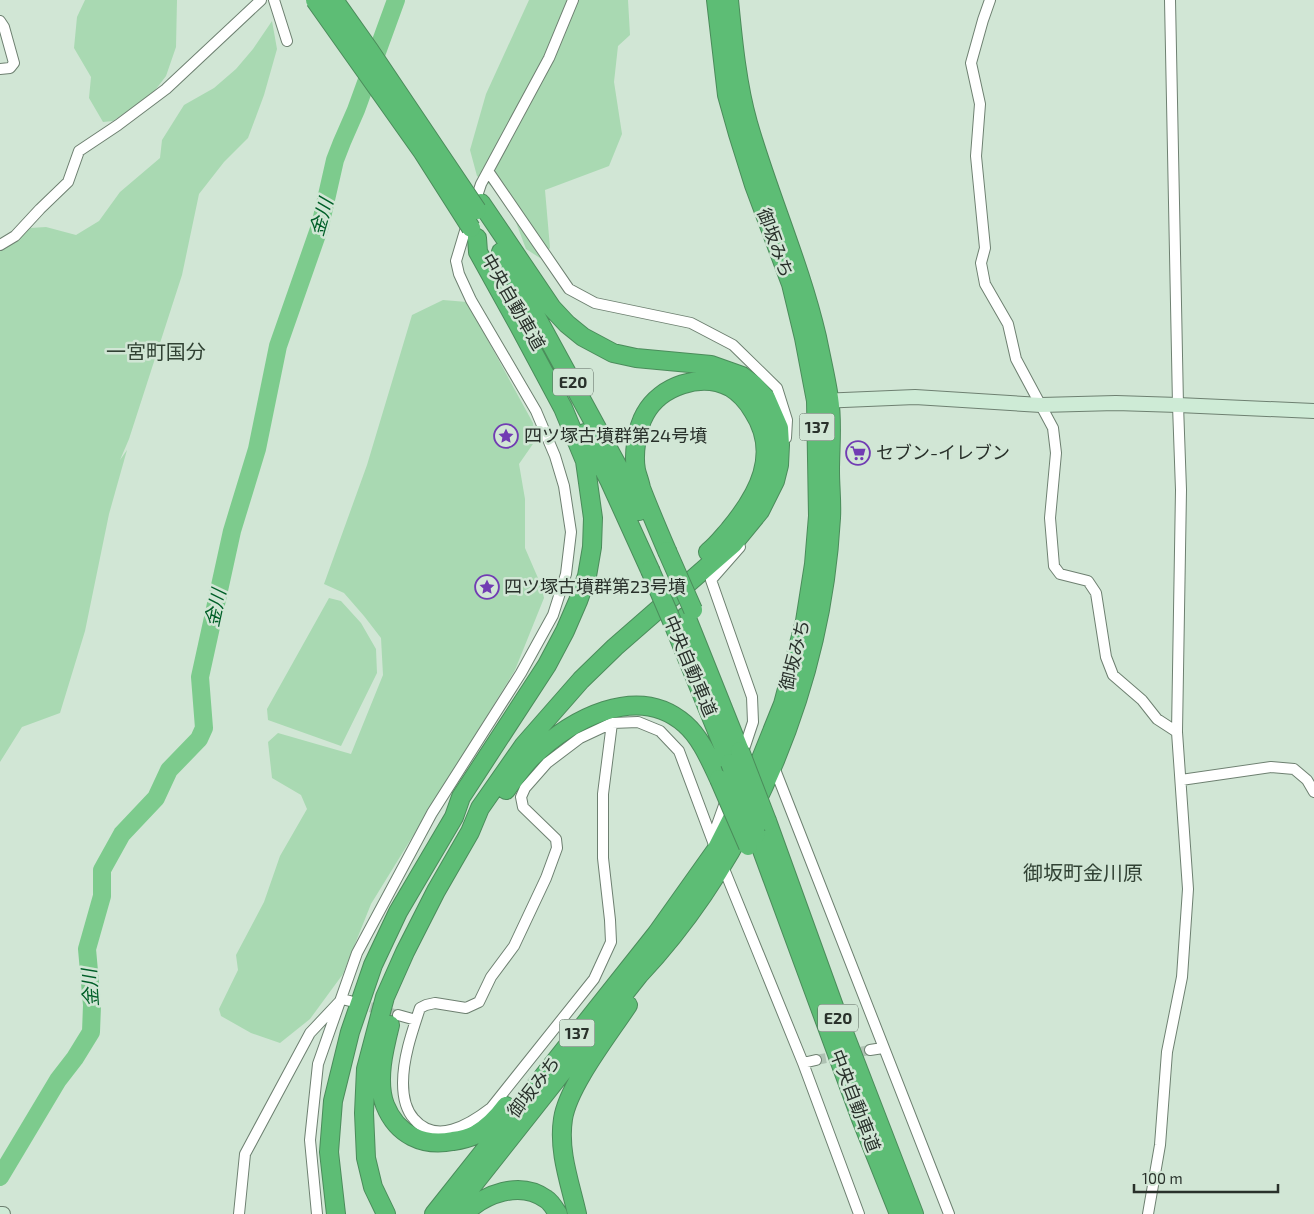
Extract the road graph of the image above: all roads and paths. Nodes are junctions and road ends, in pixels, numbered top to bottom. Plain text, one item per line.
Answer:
1 (262, 0) edge
2 (274, 0) edge
3 (315, 0) edge
4 (334, 0) edge
5 (573, 0) edge
6 (716, 0) edge
7 (728, 0) edge
8 (990, 0) edge
9 (1170, 0) edge
10 (0, 21) edge
11 (287, 41) dead end
12 (0, 70) edge
13 (488, 171) junction
14 (479, 207) junction
15 (474, 233) junction
16 (0, 245) edge
17 (823, 401) junction
18 (1041, 405) junction
19 (1178, 405) junction
20 (1314, 411) edge
21 (660, 560) junction
22 (684, 617) junction
23 (612, 723) junction
24 (1177, 732) junction
25 (735, 757) junction
26 (774, 767) junction
27 (1181, 780) junction
28 (1314, 792) edge
29 (454, 816) junction
30 (470, 832) junction
31 (757, 834) junction
32 (717, 851) junction
33 (398, 912) junction
34 (661, 940) junction
35 (404, 952) junction
36 (346, 1000) junction
37 (398, 1015) tunnel mouth
38 (416, 1020) junction
39 (884, 1048) junction
40 (870, 1050) tunnel mouth
41 (816, 1060) tunnel mouth
42 (802, 1063) junction
43 (497, 1109) junction
44 (239, 1214) edge
45 (317, 1214) edge
46 (336, 1214) edge
47 (373, 1214) edge
48 (386, 1214) edge
49 (434, 1214) edge
50 (450, 1214) edge
51 (464, 1214) edge
52 (558, 1214) edge
53 (576, 1214) edge
54 (860, 1214) edge
55 (899, 1214) edge
56 (914, 1214) edge
57 (949, 1214) edge
58 (1148, 1214) edge

1 - 16 street
2 - 11 street
3 - 15 highway, 中央自動車道 / E20, bridge
4 - 14 highway, bridge
5 - 13 street
6 - 17 highway, 御坂みち / 137
7 - 17 highway, 御坂みち / 137
8 - 18 street
9 - 19 street
10 - 12 street
13 - 32 street
13 - 36 street
14 - 21 highway, 中央自動車道 / E20
14 - 30 highway
15 - 21 highway, 中央自動車道 / E20
15 - 29 highway
17 - 18 street
17 - 26 highway, 御坂みち / 137
17 - 32 highway, 御坂みち / 137
18 - 19 street
18 - 24 street
19 - 20 street
19 - 24 street
21 - 22 highway, 中央自動車道 / E20, bridge
21 - 22 highway, bridge
21 - 29 highway
22 - 25 highway, 中央自動車道 / E20
22 - 25 highway, 中央自動車道 / E20
23 - 32 street
23 - 38 street
23 - 43 street
24 - 27 street
25 - 31 highway, 中央自動車道 / E20, bridge
26 - 32 highway, 御坂みち / 137
26 - 39 street
27 - 28 street
27 - 58 street
29 - 33 highway
30 - 31 highway, bridge
30 - 35 highway
31 - 55 highway, 中央自動車道 / E20
31 - 56 highway, 中央自動車道 / E20
32 - 34 highway, 御坂みち / 137
32 - 42 street
33 - 46 highway
33 - 47 highway
34 - 43 highway
34 - 49 highway, 御坂みち / 137
34 - 50 highway, 御坂みち / 137
34 - 53 highway
35 - 43 highway
35 - 48 highway
36 - 44 street
36 - 45 street
37 - 38 street
38 - 43 street
39 - 40 street
39 - 57 street
41 - 42 street
42 - 54 street
51 - 52 highway

